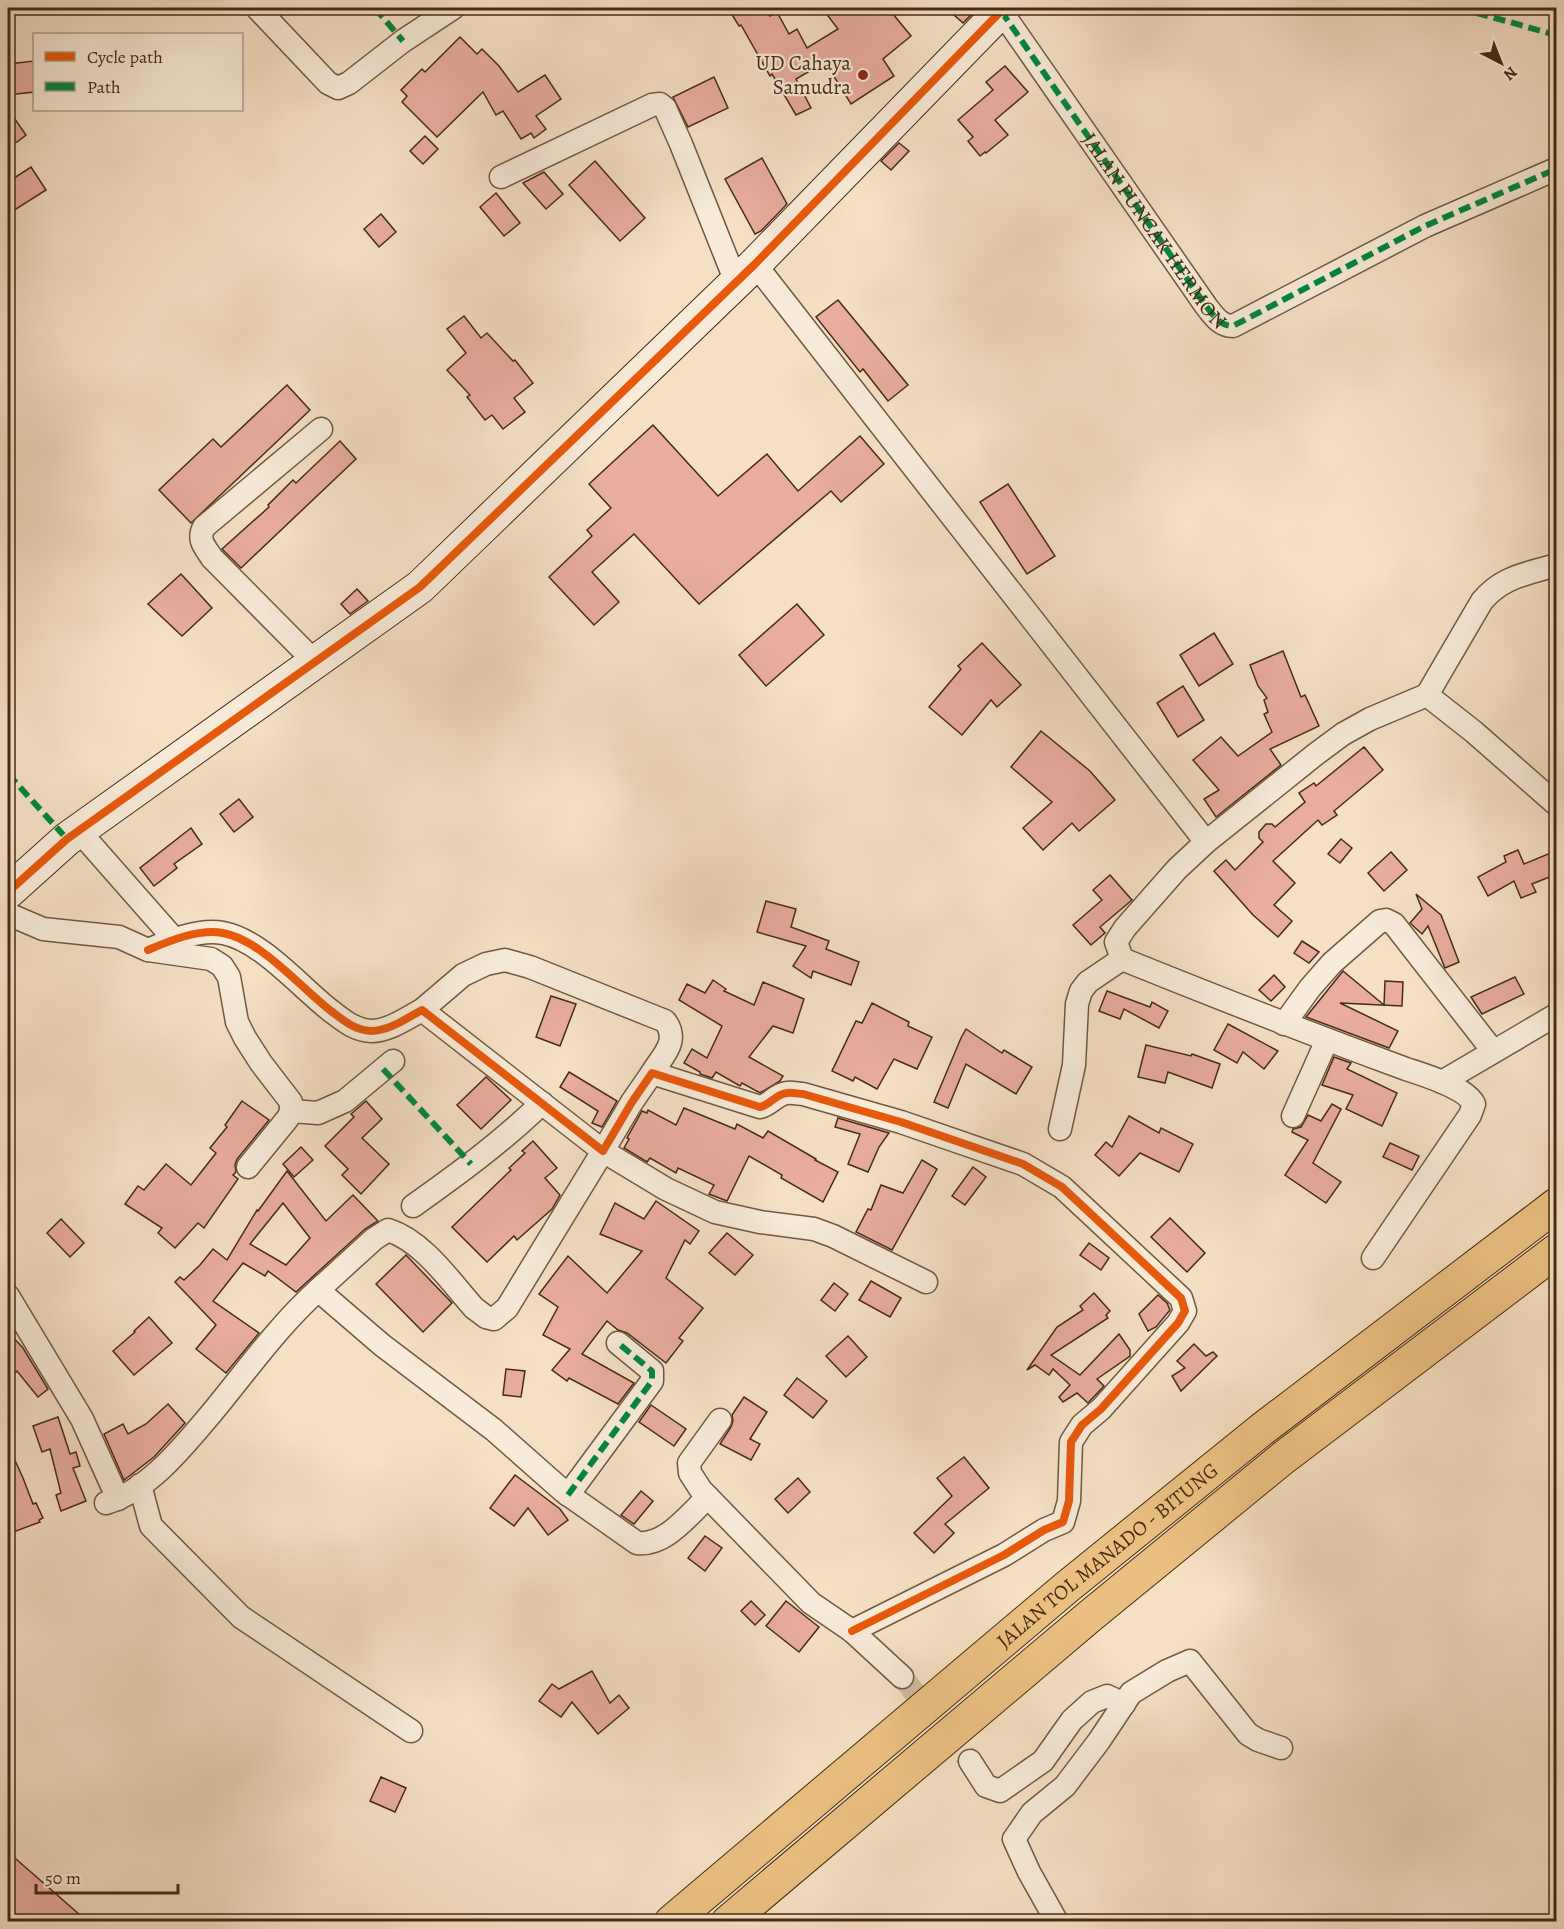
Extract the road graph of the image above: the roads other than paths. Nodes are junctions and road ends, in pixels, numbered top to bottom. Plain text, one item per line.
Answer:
1 (257, 8) edge
2 (453, 8) edge
3 (1003, 9) edge
4 (1557, 169) edge
5 (501, 177) dead end
6 (745, 273) junction
7 (321, 429) dead end
8 (1557, 566) edge
9 (316, 663) junction
10 (1427, 695) junction
11 (1557, 804) edge
12 (79, 831) junction
13 (1206, 842) junction
14 (8, 892) edge
15 (8, 914) edge
16 (174, 939) junction
17 (148, 950) junction
18 (1122, 959) junction
19 (422, 1010) junction
20 (1557, 1015) edge
21 (1284, 1024) junction
22 (1327, 1040) junction
23 (1493, 1051) junction
24 (393, 1061) dead end
25 (652, 1073) junction
26 (1442, 1082) junction
27 (542, 1103) junction
28 (291, 1111) junction
29 (1293, 1116) dead end
30 (1060, 1129) dead end
31 (603, 1151) junction
32 (248, 1167) dead end
33 (1557, 1205) edge
34 (413, 1206) dead end
35 (1557, 1251) edge
36 (1373, 1258) dead end
37 (926, 1282) dead end
38 (318, 1290) junction
39 (8, 1296) edge
40 (618, 1343) dead end
41 (720, 1420) dead end
42 (140, 1485) junction
43 (568, 1495) junction
44 (708, 1497) junction
45 (852, 1631) junction
46 (902, 1677) tunnel mouth
47 (1124, 1704) junction
48 (411, 1731) dead end
49 (1281, 1748) dead end
50 (970, 1761) tunnel mouth
51 (671, 1922) edge
52 (728, 1922) edge
53 (1057, 1922) edge

1 - 2 street
3 - 4 street, JALAN PUNCAK HERMON
3 - 6 street
5 - 6 street
6 - 9 street
6 - 13 street
7 - 9 street
8 - 10 street
9 - 12 street
10 - 11 street
10 - 13 street
12 - 14 street
12 - 16 street
13 - 18 street
15 - 17 street
16 - 17 street
16 - 19 street
17 - 28 street
18 - 21 street
18 - 30 street
19 - 25 street
19 - 27 street
20 - 23 street
21 - 22 street
21 - 23 street
22 - 26 street
22 - 29 street
23 - 26 street
24 - 28 street
25 - 31 street
25 - 45 street
26 - 36 street
27 - 31 street
27 - 34 street
28 - 32 street
31 - 37 street
31 - 38 street
33 - 51 highway, JALAN TOL MANADO - BITUNG
35 - 52 highway, JALAN TOL MANADO - BITUNG
38 - 42 street
38 - 43 street
39 - 42 street
40 - 43 street
41 - 44 street
42 - 48 street
43 - 44 street
44 - 45 street
45 - 46 street
47 - 49 street
47 - 50 street
47 - 53 street

